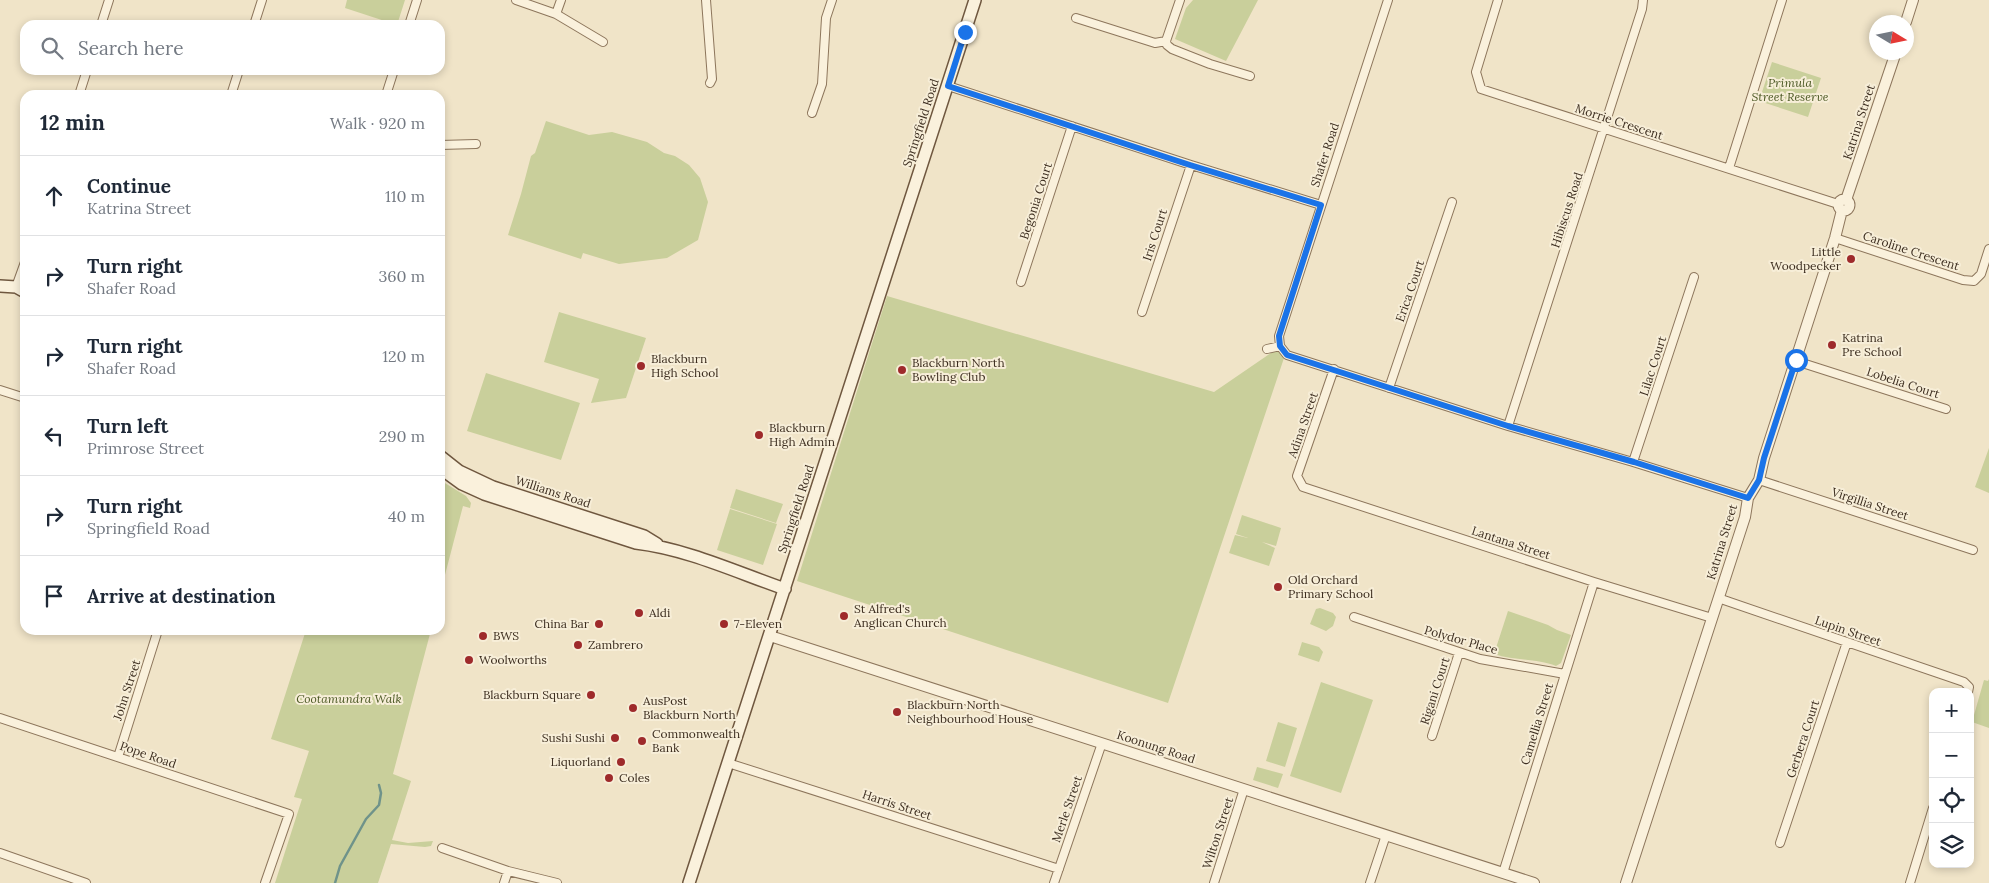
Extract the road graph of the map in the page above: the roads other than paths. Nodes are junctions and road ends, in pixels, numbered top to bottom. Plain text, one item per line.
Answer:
1 (110, 0) edge
2 (262, 0) edge
3 (417, 0) edge
4 (516, 0) edge
5 (561, 0) edge
6 (706, 0) edge
7 (832, 0) edge
8 (975, 0) edge
9 (1180, 0) edge
10 (1388, 0) edge
11 (1498, 0) edge
12 (1643, 0) edge
13 (1782, 0) edge
14 (1913, 0) edge
15 (556, 14) junction
16 (1908, 15) edge
17 (1076, 18) dead end
18 (104, 20) edge
19 (256, 20) edge
20 (411, 20) edge
21 (1166, 41) junction
22 (603, 42) dead end
23 (1893, 60) edge
24 (85, 75) edge
25 (237, 75) edge
26 (392, 75) edge
27 (1250, 76) dead end
28 (710, 83) dead end
29 (948, 86) junction
30 (81, 90) edge
31 (233, 90) edge
32 (388, 90) edge
33 (812, 112) dead end
34 (1072, 126) junction
35 (1605, 130) junction
36 (476, 144) dead end
37 (445, 145) edge
38 (1190, 165) junction
39 (1729, 168) junction
40 (1452, 202) dead end
41 (1842, 204) junction
42 (1321, 205) junction
43 (1836, 238) junction
44 (1989, 250) edge
45 (1694, 277) dead end
46 (1021, 282) dead end
47 (0, 286) edge
48 (20, 289) edge
49 (1142, 312) dead end
50 (1280, 346) junction
51 (1267, 349) dead end
52 (1796, 360) junction
53 (1334, 369) junction
54 (1389, 388) junction
55 (0, 390) edge
56 (20, 396) edge
57 (1946, 408) dead end
58 (1508, 426) junction
59 (445, 460) edge
60 (1634, 462) junction
61 (445, 471) edge
62 (1759, 480) junction
63 (1303, 487) joint
64 (1748, 498) junction
65 (550, 505) junction
66 (536, 510) junction
67 (580, 520) junction
68 (1973, 550) dead end
69 (1594, 582) junction
70 (785, 589) junction
71 (1718, 598) junction
72 (1354, 617) dead end
73 (1712, 618) junction
74 (156, 635) edge
75 (770, 636) junction
76 (1846, 642) junction
77 (1459, 654) junction
78 (1565, 674) junction
79 (1967, 688) edge
80 (0, 718) edge
81 (1432, 736) dead end
82 (1102, 743) junction
83 (118, 756) junction
84 (728, 763) junction
85 (1244, 789) junction
86 (1929, 821) edge
87 (1386, 835) junction
88 (1780, 843) dead end
89 (442, 848) dead end
90 (0, 853) edge
91 (1059, 869) junction
92 (508, 871) junction
93 (1503, 873) junction
94 (67, 880) edge
95 (1530, 882) edge
96 (86, 883) edge
97 (265, 883) edge
98 (504, 883) edge
99 (557, 883) edge
100 (689, 883) edge
101 (1054, 883) edge
102 (1214, 883) edge
103 (1370, 883) edge
104 (1626, 883) edge
105 (1910, 883) edge

1 - 18 street
2 - 19 street
3 - 20 street
4 - 15 street
5 - 15 street
6 - 28 street
7 - 33 street
8 - 29 main road, Springfield Road
9 - 21 street
10 - 42 street, Shafer Road
11 - 35 street, Morrie Crescent
12 - 35 street, Hibiscus Road
13 - 39 street
14 - 16 street
15 - 22 street
17 - 21 street
21 - 27 street
23 - 41 street, Katrina Street
24 - 30 street
25 - 31 street
26 - 32 street
29 - 34 street
29 - 70 main road, Springfield Road
34 - 38 street
34 - 46 street, Begonia Court
35 - 39 street, Morrie Crescent
35 - 58 street, Hibiscus Road
36 - 37 street
38 - 42 street
38 - 49 street, Iris Court
39 - 41 street, Morrie Crescent
40 - 54 street, Erica Court
41 - 43 street, Katrina Street
42 - 50 street, Shafer Road
43 - 44 street, Caroline Crescent
43 - 52 street, Katrina Street
45 - 60 street, Lilac Court
47 - 48 main road
50 - 51 street
50 - 53 street
52 - 57 street, Lobelia Court
52 - 62 street, Katrina Street
53 - 54 street
53 - 63 street, Adina Street
54 - 58 street
55 - 56 street
58 - 60 street
59 - 65 main road, Williams Road
60 - 64 street
61 - 66 main road, Williams Road
62 - 64 street, Katrina Street
62 - 68 street, Virgillia Street
63 - 69 street, Lantana Street
64 - 71 street, Katrina Street
65 - 66 main road
65 - 67 main road, Williams Road
66 - 67 main road, Williams Road
67 - 70 main road, Williams Road
69 - 73 street, Lantana Street
69 - 78 street, Camellia Street
70 - 75 main road, Springfield Road
71 - 73 street, Katrina Street
71 - 76 street, Lupin Street
72 - 77 street, Polydor Place
73 - 104 street, Katrina Street
74 - 83 street, John Street
75 - 82 street, Koonung Road
75 - 84 main road, Springfield Road
76 - 79 street, Lupin Street
76 - 88 street, Gerbera Court
77 - 78 street, Polydor Place
77 - 81 street, Rigani Court
78 - 93 street, Camellia Street
80 - 83 street, Pope Road
82 - 85 street, Koonung Road
82 - 91 street, Merle Street
83 - 97 street, Pope Road
84 - 91 street, Harris Street
84 - 100 main road, Springfield Road
85 - 87 street, Koonung Road
85 - 102 street, Wilton Street
86 - 105 street
87 - 93 street, Koonung Road
87 - 103 street
89 - 92 street
90 - 94 street
91 - 101 street, Merle Street
92 - 98 street
92 - 99 street
93 - 95 street, Koonung Road
94 - 96 street

